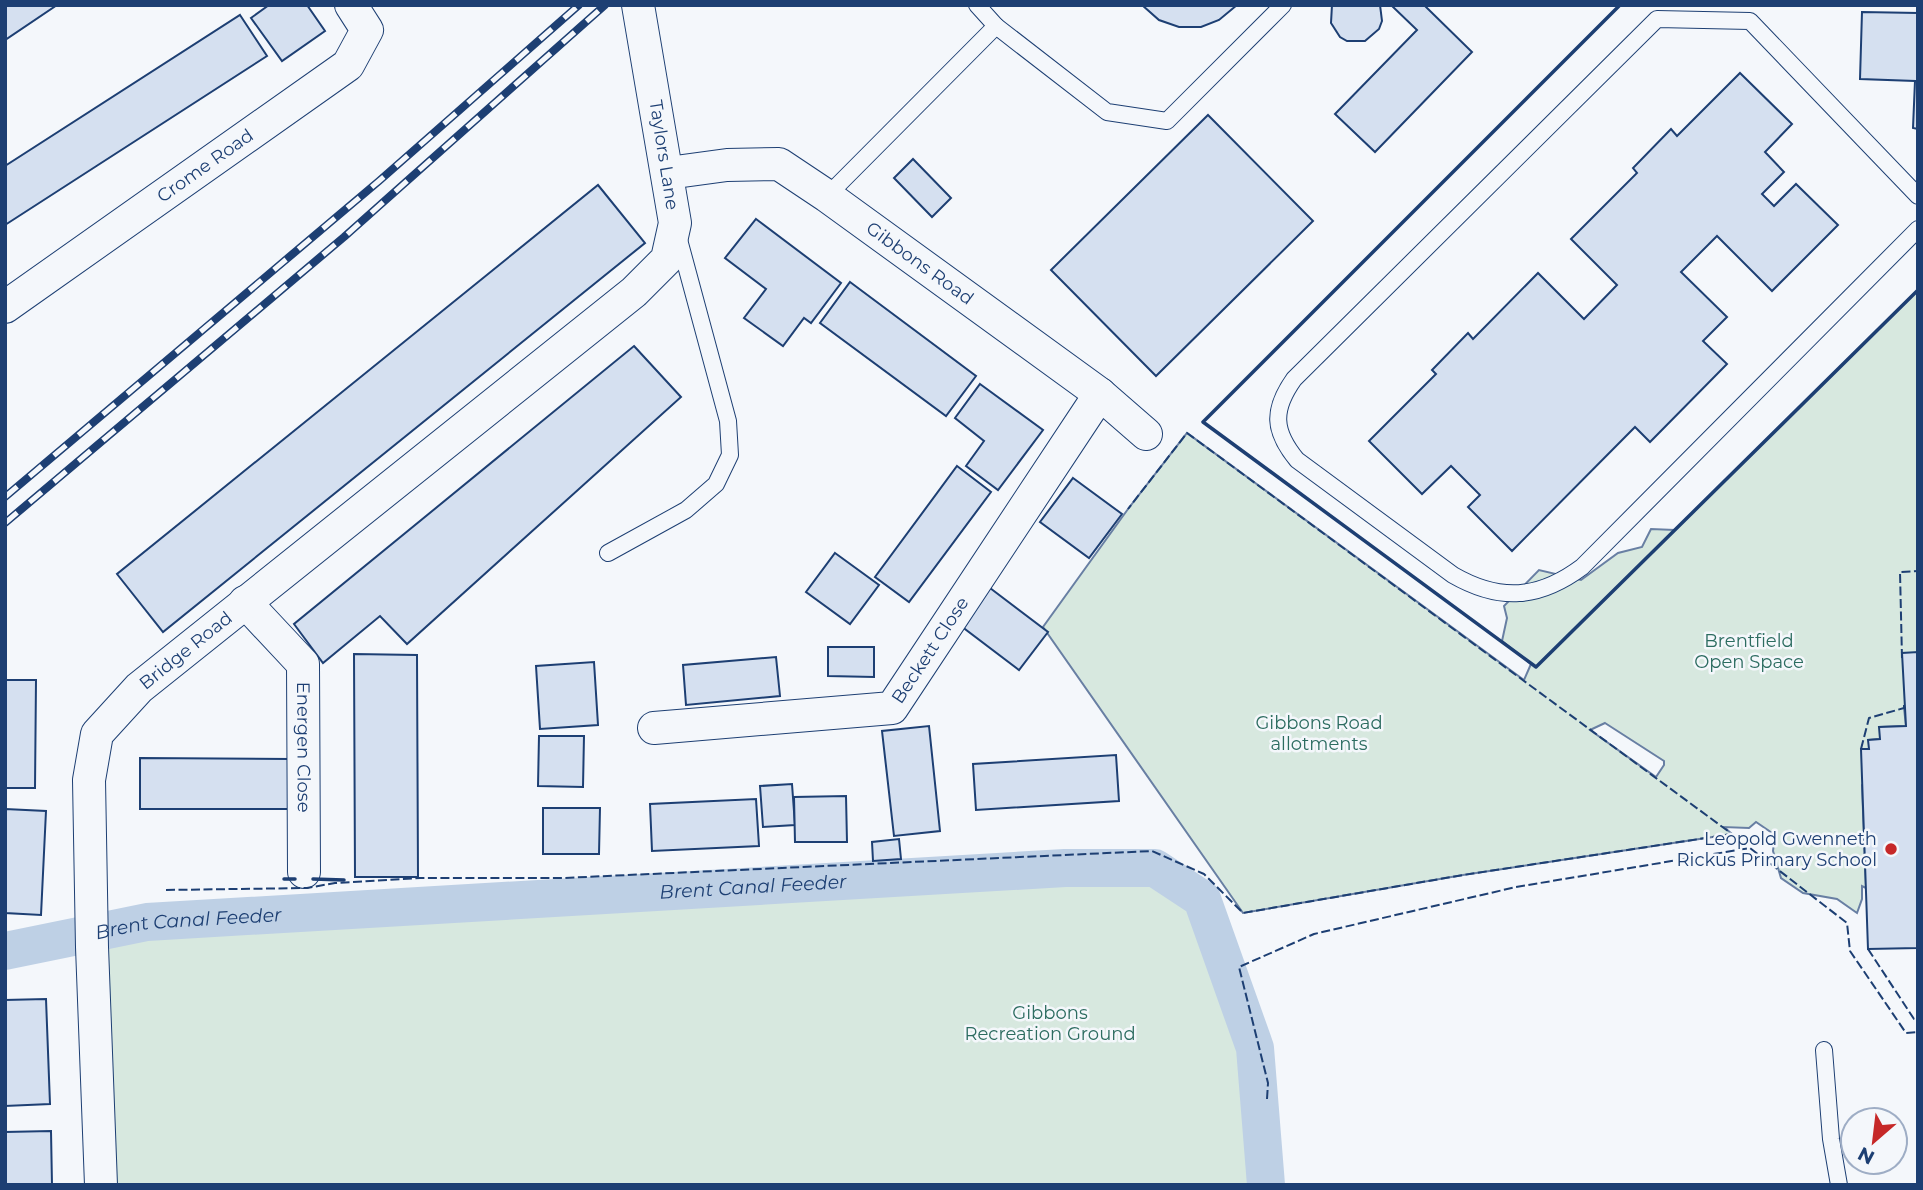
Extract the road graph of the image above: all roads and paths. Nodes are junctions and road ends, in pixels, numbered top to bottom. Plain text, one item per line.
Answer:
1 (351, 5) edge
2 (639, 5) edge
3 (977, 5) edge
4 (1283, 5) edge
5 (996, 26) junction
6 (668, 173) junction
7 (827, 196) junction
8 (1918, 197) edge
9 (675, 223) junction
10 (1918, 229) edge
11 (634, 292) joint
12 (5, 307) edge
13 (1100, 394) junction
14 (1146, 433) dead end
15 (608, 553) dead end
16 (245, 602) junction
17 (654, 728) dead end
18 (304, 872) dead end
19 (1824, 1050) dead end
20 (101, 1185) edge
21 (1839, 1185) edge

1 - 12 street, Crome Road
2 - 6 street, Taylors Lane
3 - 5 lane
4 - 5 lane
5 - 7 lane
6 - 7 street, Gibbons Road
6 - 9 street, Taylors Lane
7 - 13 street, Gibbons Road
8 - 10 lane
9 - 11 street, Taylors Lane
9 - 15 lane
11 - 16 street, Bridge Road
13 - 14 street, Gibbons Road
13 - 17 street, Beckett Close
16 - 18 street, Energen Close
16 - 20 street, Bridge Road
19 - 21 lane

